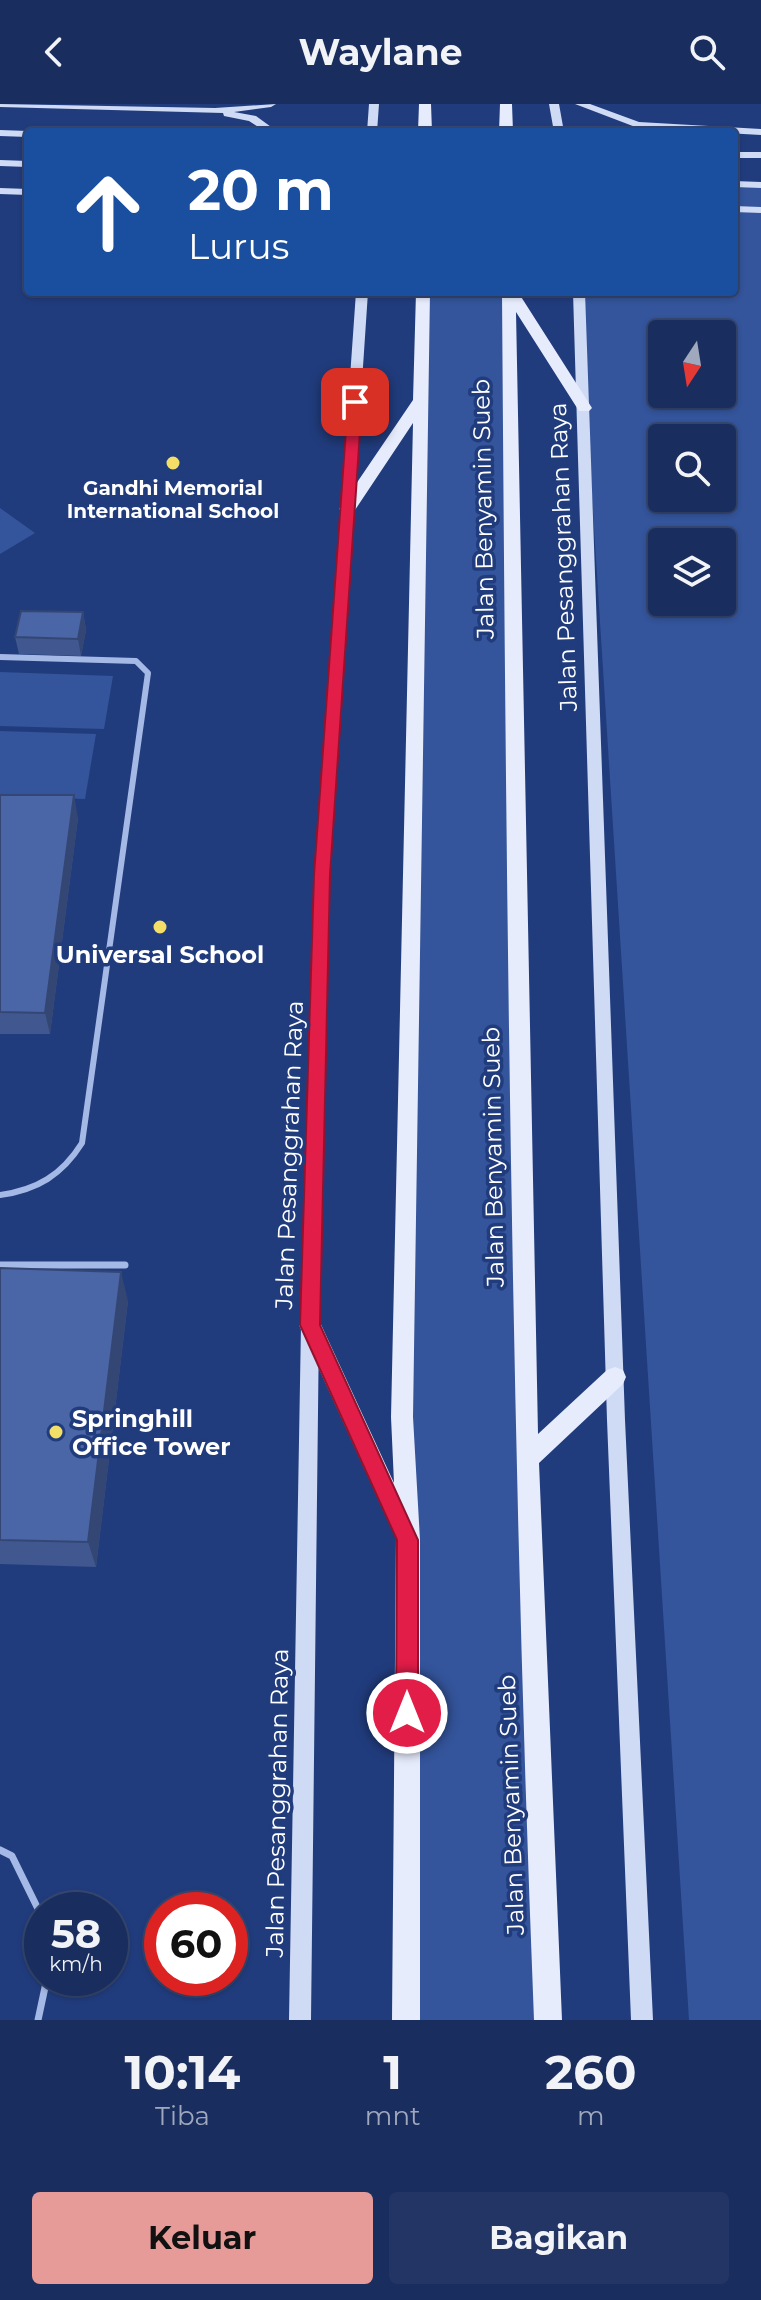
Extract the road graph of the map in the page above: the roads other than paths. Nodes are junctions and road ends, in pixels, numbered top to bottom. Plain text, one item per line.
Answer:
1 (0, 104) edge
2 (271, 104) edge
3 (374, 104) edge
4 (425, 104) edge
5 (506, 104) edge
6 (554, 104) edge
7 (580, 104) edge
8 (215, 111) junction
9 (267, 128) edge
10 (372, 128) edge
11 (425, 128) edge
12 (506, 128) edge
13 (558, 128) edge
14 (662, 128) edge
15 (738, 132) edge
16 (761, 132) edge
17 (0, 133) edge
18 (24, 134) edge
19 (738, 155) edge
20 (761, 155) edge
21 (0, 163) edge
22 (24, 164) edge
23 (738, 184) edge
24 (761, 185) edge
25 (0, 191) edge
26 (24, 192) edge
27 (738, 209) edge
28 (761, 210) edge
29 (362, 296) edge
30 (423, 296) edge
31 (510, 296) edge
32 (513, 296) edge
33 (579, 296) edge
34 (421, 400) junction
35 (584, 408) junction
36 (347, 509) junction
37 (0, 657) edge
38 (0, 1195) edge
39 (0, 1265) edge
40 (125, 1265) dead end
41 (310, 1325) junction
42 (615, 1377) junction
43 (527, 1459) junction
44 (408, 1540) junction
45 (0, 1850) edge
46 (30, 1892) edge
47 (43, 1996) edge
48 (38, 2020) edge
49 (300, 2020) edge
50 (406, 2020) edge
51 (548, 2020) edge
52 (642, 2020) edge

1 - 8 main road
2 - 8 main road
3 - 10 main road
4 - 11 main road
5 - 12 main road
6 - 13 main road
7 - 14 main road
8 - 9 main road
15 - 16 main road
17 - 18 main road
19 - 20 main road
21 - 22 main road
23 - 24 main road
25 - 26 main road
27 - 28 main road
29 - 36 main road, Jalan Pesanggrahan Raya
30 - 34 main road
31 - 43 main road, Jalan Benyamin Sueb
32 - 35 main road
33 - 35 main road, Jalan Pesanggrahan Raya
34 - 36 main road
34 - 44 main road
35 - 42 main road, Jalan Pesanggrahan Raya
36 - 41 main road, Jalan Pesanggrahan Raya
37 - 38 lane
39 - 40 lane
41 - 44 main road
41 - 49 main road, Jalan Pesanggrahan Raya
42 - 43 main road
42 - 52 main road, Jalan Pesanggrahan Raya
43 - 51 main road, Jalan Benyamin Sueb
44 - 50 main road
45 - 46 lane
47 - 48 lane

